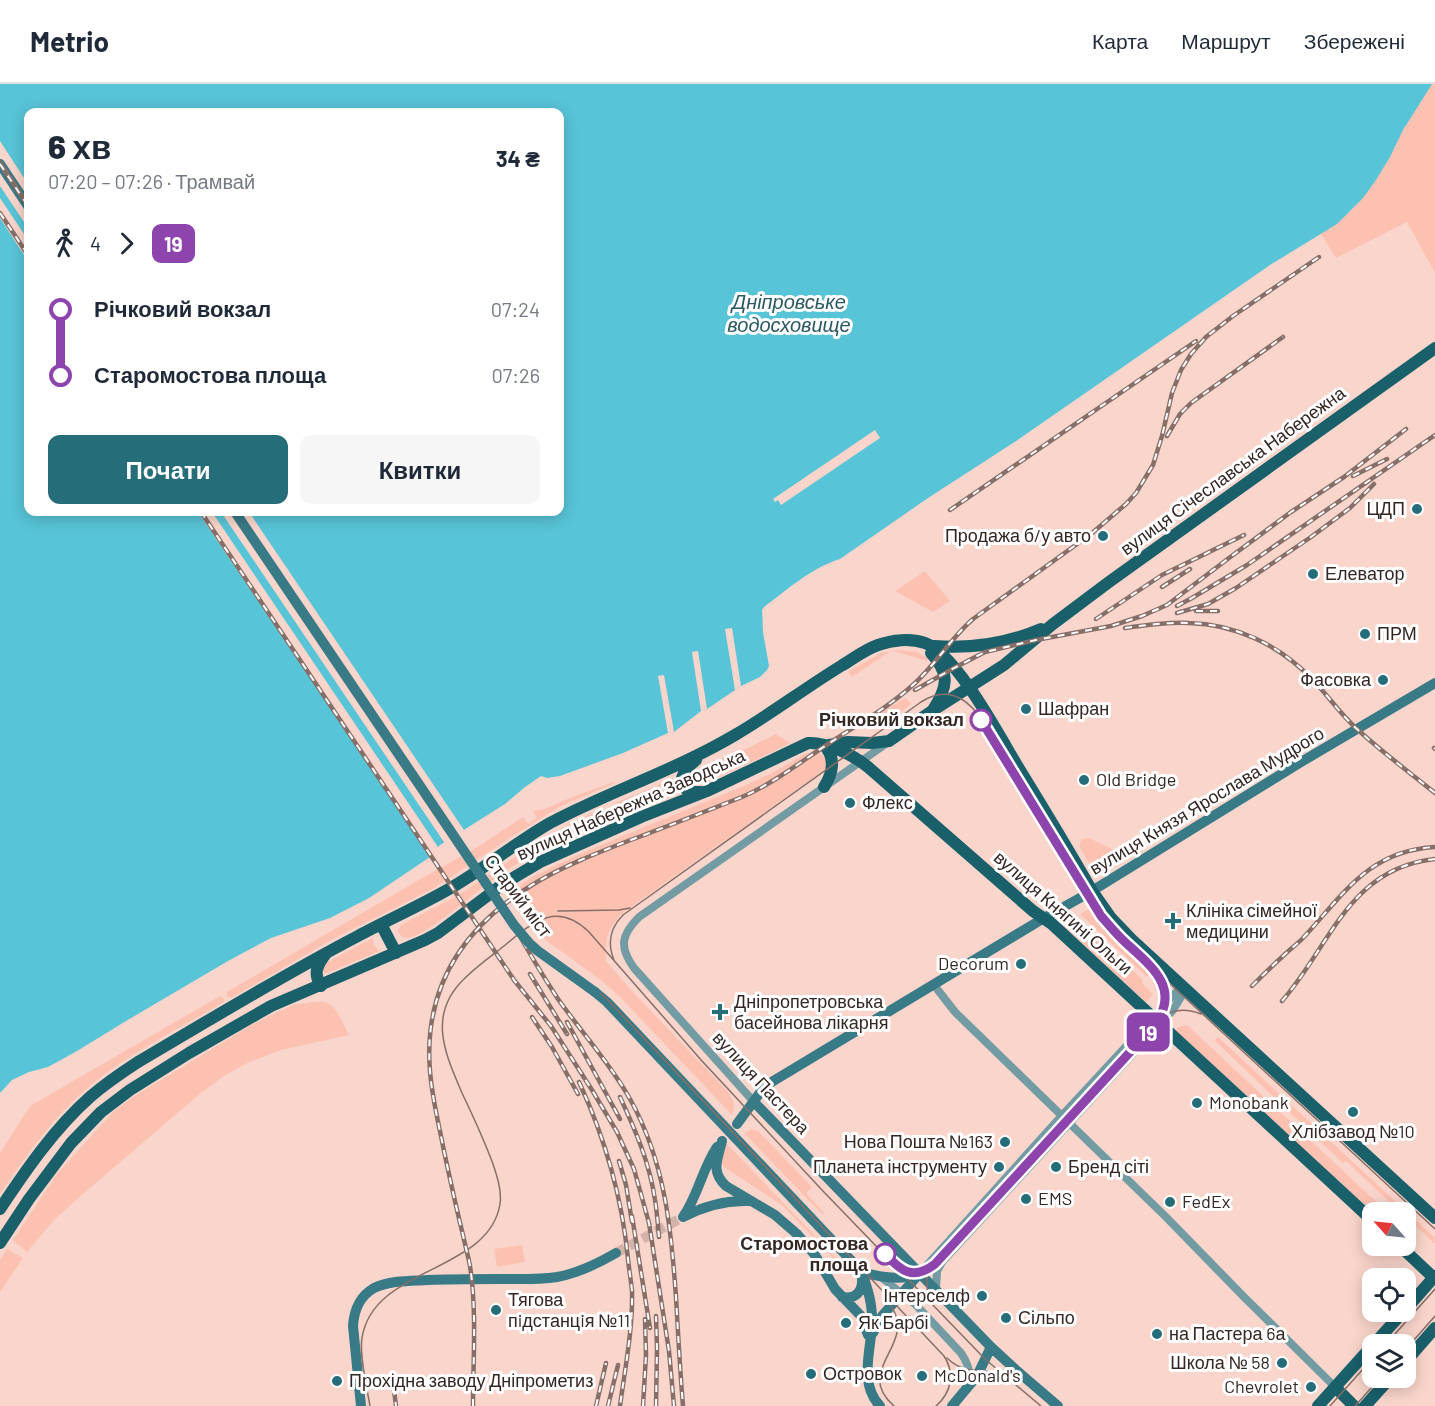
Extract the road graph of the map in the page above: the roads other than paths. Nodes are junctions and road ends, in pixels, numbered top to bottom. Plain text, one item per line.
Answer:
1 (0, 164) edge
2 (24, 200) edge
3 (1435, 348) edge
4 (238, 516) edge
5 (1053, 624) junction
6 (909, 640) junction
7 (934, 646) junction
8 (1435, 683) edge
9 (970, 688) junction
10 (933, 711) junction
11 (889, 741) junction
12 (825, 746) junction
13 (706, 752) junction
14 (861, 761) junction
15 (824, 787) junction
16 (707, 791) junction
17 (1092, 891) junction
18 (1044, 918) junction
19 (381, 924) junction
20 (396, 953) junction
21 (326, 954) junction
22 (934, 985) junction
23 (321, 986) junction
24 (1184, 988) junction
25 (1157, 1021) junction
26 (754, 1102) junction
27 (1062, 1115) junction
28 (1071, 1123) junction
29 (737, 1124) dead end
30 (751, 1202) junction
31 (0, 1209) edge
32 (1362, 1211) edge
33 (1435, 1218) edge
34 (0, 1243) edge
35 (616, 1253) tunnel mouth
36 (1411, 1256) edge
37 (862, 1272) junction
38 (920, 1273) junction
39 (879, 1276) junction
40 (1435, 1278) edge
41 (936, 1289) junction
42 (902, 1294) junction
43 (842, 1297) junction
44 (1416, 1298) edge
45 (1394, 1322) edge
46 (1435, 1328) edge
47 (1383, 1334) edge
48 (870, 1341) junction
49 (991, 1347) junction
50 (1416, 1350) edge
51 (1362, 1357) edge
52 (970, 1386) junction
53 (1335, 1387) junction
54 (1381, 1388) edge
55 (878, 1404) edge
56 (361, 1406) edge
57 (952, 1406) edge
58 (1058, 1406) edge
59 (1318, 1406) edge
60 (1354, 1406) edge
61 (1365, 1406) edge

1 - 2 main road
3 - 5 main road, вулиця Січеславська Набережна
4 - 37 main road, Старий міст, bridge
5 - 7 main road, вулиця Січеславська Набережна
5 - 9 main road, вулиця Січеславська Набережна
6 - 7 main road, вулиця Січеславська Набережна
6 - 10 main road
6 - 13 main road, вулиця Набережна Заводська
7 - 9 main road, вулиця Княгині Ольги
8 - 17 main road, вулиця Князя Ярослава Мудрого
9 - 10 main road, вулиця Січеславська Набережна
9 - 17 main road, вулиця Княгині Ольги
10 - 11 main road, вулиця Січеславська Набережна
11 - 12 main road, вулиця Набережна Заводська
11 - 14 street, вулиця Пастера
12 - 14 main road, вулиця Княгині Ольги
12 - 15 main road
12 - 16 main road, вулиця Набережна Заводська
13 - 16 main road
13 - 19 main road, вулиця Набережна Заводська
14 - 15 street, вулиця Пастера
14 - 18 main road, вулиця Княгині Ольги
15 - 26 street, вулиця Пастера
16 - 20 main road, вулиця Набережна Заводська
17 - 18 main road, вулиця Князя Ярослава Мудрого
17 - 24 main road, вулиця Княгині Ольги
18 - 22 main road, вулиця Князя Ярослава Мудрого
18 - 25 main road, вулиця Княгині Ольги
19 - 20 main road
19 - 21 main road, вулиця Набережна Заводська
20 - 23 main road, вулиця Набережна Заводська
21 - 23 main road
21 - 31 main road, вулиця Набережна Заводська
22 - 26 main road, вулиця Князя Ярослава Мудрого
22 - 27 street
23 - 34 main road, вулиця Набережна Заводська
24 - 25 street
24 - 33 main road, вулиця Княгині Ольги
25 - 27 street
25 - 28 street
25 - 32 main road, вулиця Княгині Ольги
26 - 29 main road, вулиця Князя Ярослава Мудрого
26 - 38 main road, вулиця Пастера
27 - 28 street
27 - 38 street
28 - 41 street
28 - 53 street
30 - 30 main road
30 - 43 main road
35 - 56 main road
36 - 40 main road
37 - 39 main road
37 - 43 main road
37 - 48 main road
38 - 39 main road
38 - 41 main road
38 - 42 main road
39 - 42 street
40 - 44 main road
41 - 49 main road
42 - 48 main road
42 - 52 street
43 - 48 main road
45 - 47 main road
46 - 50 main road
48 - 55 main road
49 - 52 main road
49 - 58 main road
51 - 53 main road
52 - 57 main road
53 - 59 main road
53 - 60 main road
54 - 61 main road

